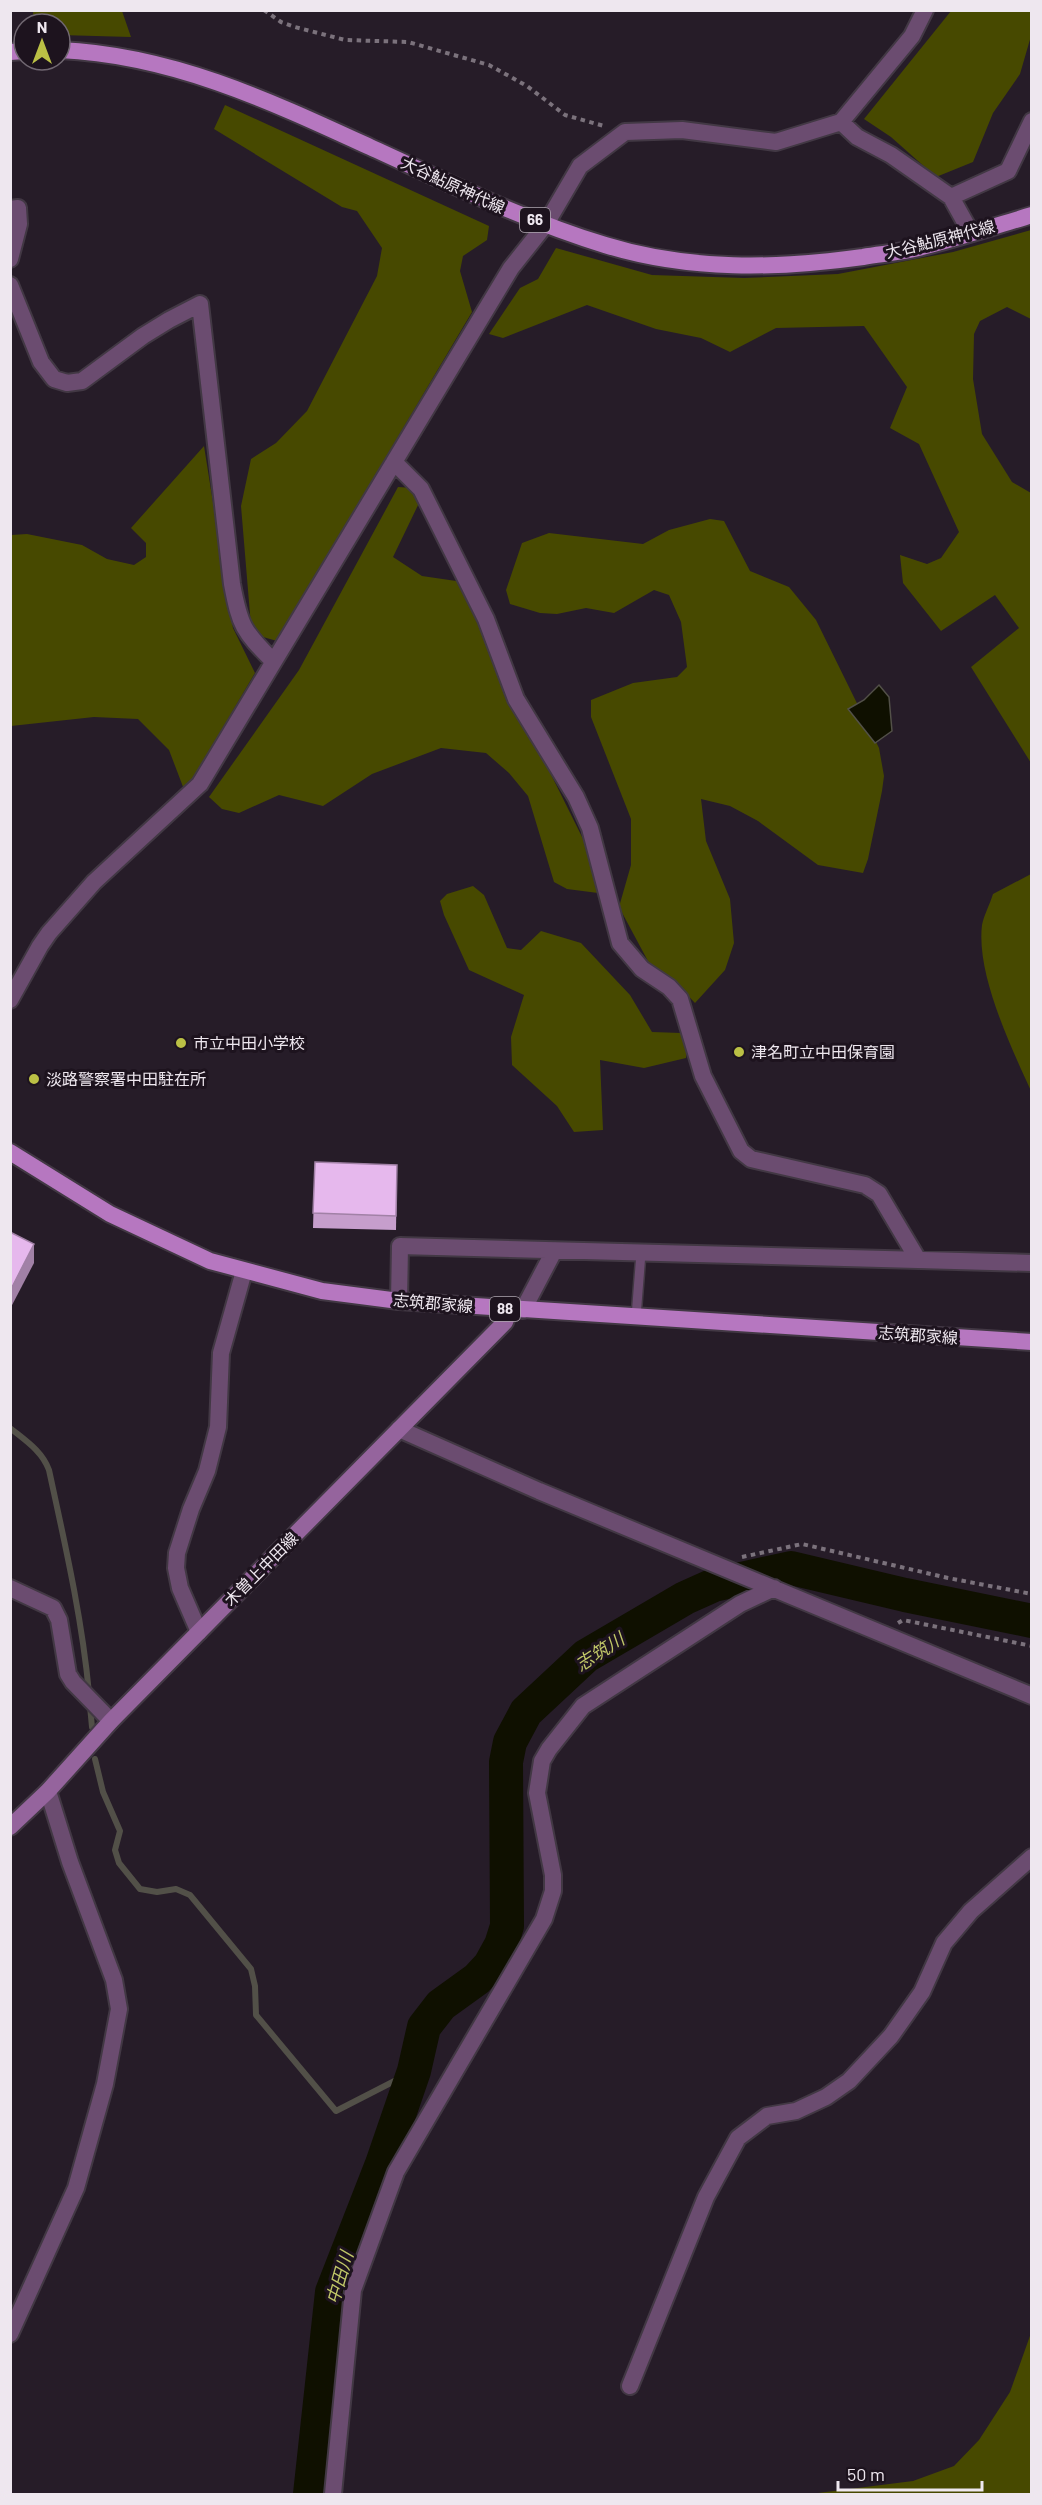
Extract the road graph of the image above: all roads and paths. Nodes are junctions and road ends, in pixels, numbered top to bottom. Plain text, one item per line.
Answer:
1 (264, 10) edge
2 (925, 10) edge
3 (72, 51) edge
4 (1032, 121) edge
5 (841, 122) junction
6 (625, 132) junction
7 (951, 197) junction
8 (10, 209) edge
9 (1032, 215) edge
10 (546, 224) junction
11 (971, 233) junction
12 (10, 259) edge
13 (10, 285) edge
14 (394, 462) junction
15 (273, 662) junction
16 (10, 1000) edge
17 (10, 1152) edge
18 (554, 1251) junction
19 (641, 1253) junction
20 (917, 1258) junction
21 (1032, 1263) edge
22 (244, 1271) junction
23 (399, 1301) junction
24 (517, 1310) junction
25 (636, 1317) junction
26 (1032, 1342) edge
27 (399, 1429) junction
28 (724, 1568) junction
29 (772, 1587) junction
30 (10, 1588) edge
31 (1032, 1594) edge
32 (199, 1632) junction
33 (882, 1633) junction
34 (1032, 1646) edge
35 (1032, 1696) edge
36 (111, 1721) junction
37 (48, 1791) junction
38 (10, 1827) edge
39 (1032, 1857) edge
40 (10, 2334) edge
41 (630, 2386) dead end
42 (333, 2494) edge

1 - 6 path
2 - 5 street
3 - 10 main road, 大谷鮎原神代線 / 66
4 - 7 street
5 - 6 street
5 - 7 street
6 - 10 street
7 - 11 street
8 - 12 street
9 - 11 main road, 大谷鮎原神代線 / 66
10 - 11 main road, 大谷鮎原神代線 / 66
10 - 14 street
13 - 15 street
14 - 15 street
14 - 20 street
15 - 16 street
17 - 22 main road, 志筑郡家線 / 88
18 - 19 street
18 - 23 street
18 - 24 street
19 - 20 street
19 - 25 lane
20 - 21 street
22 - 23 main road, 志筑郡家線 / 88
22 - 32 street
23 - 24 main road, 志筑郡家線 / 88
24 - 25 main road, 志筑郡家線 / 88
24 - 27 main road, 木曽上中田線
25 - 26 main road, 志筑郡家線 / 88
27 - 28 street
27 - 32 main road, 木曽上中田線
28 - 29 street
28 - 31 path
29 - 33 street
29 - 42 street
30 - 36 street
32 - 36 main road, 木曽上中田線
33 - 34 path
33 - 35 street
36 - 37 main road, 木曽上中田線
37 - 38 main road, 木曽上中田線
37 - 40 street
39 - 41 street

